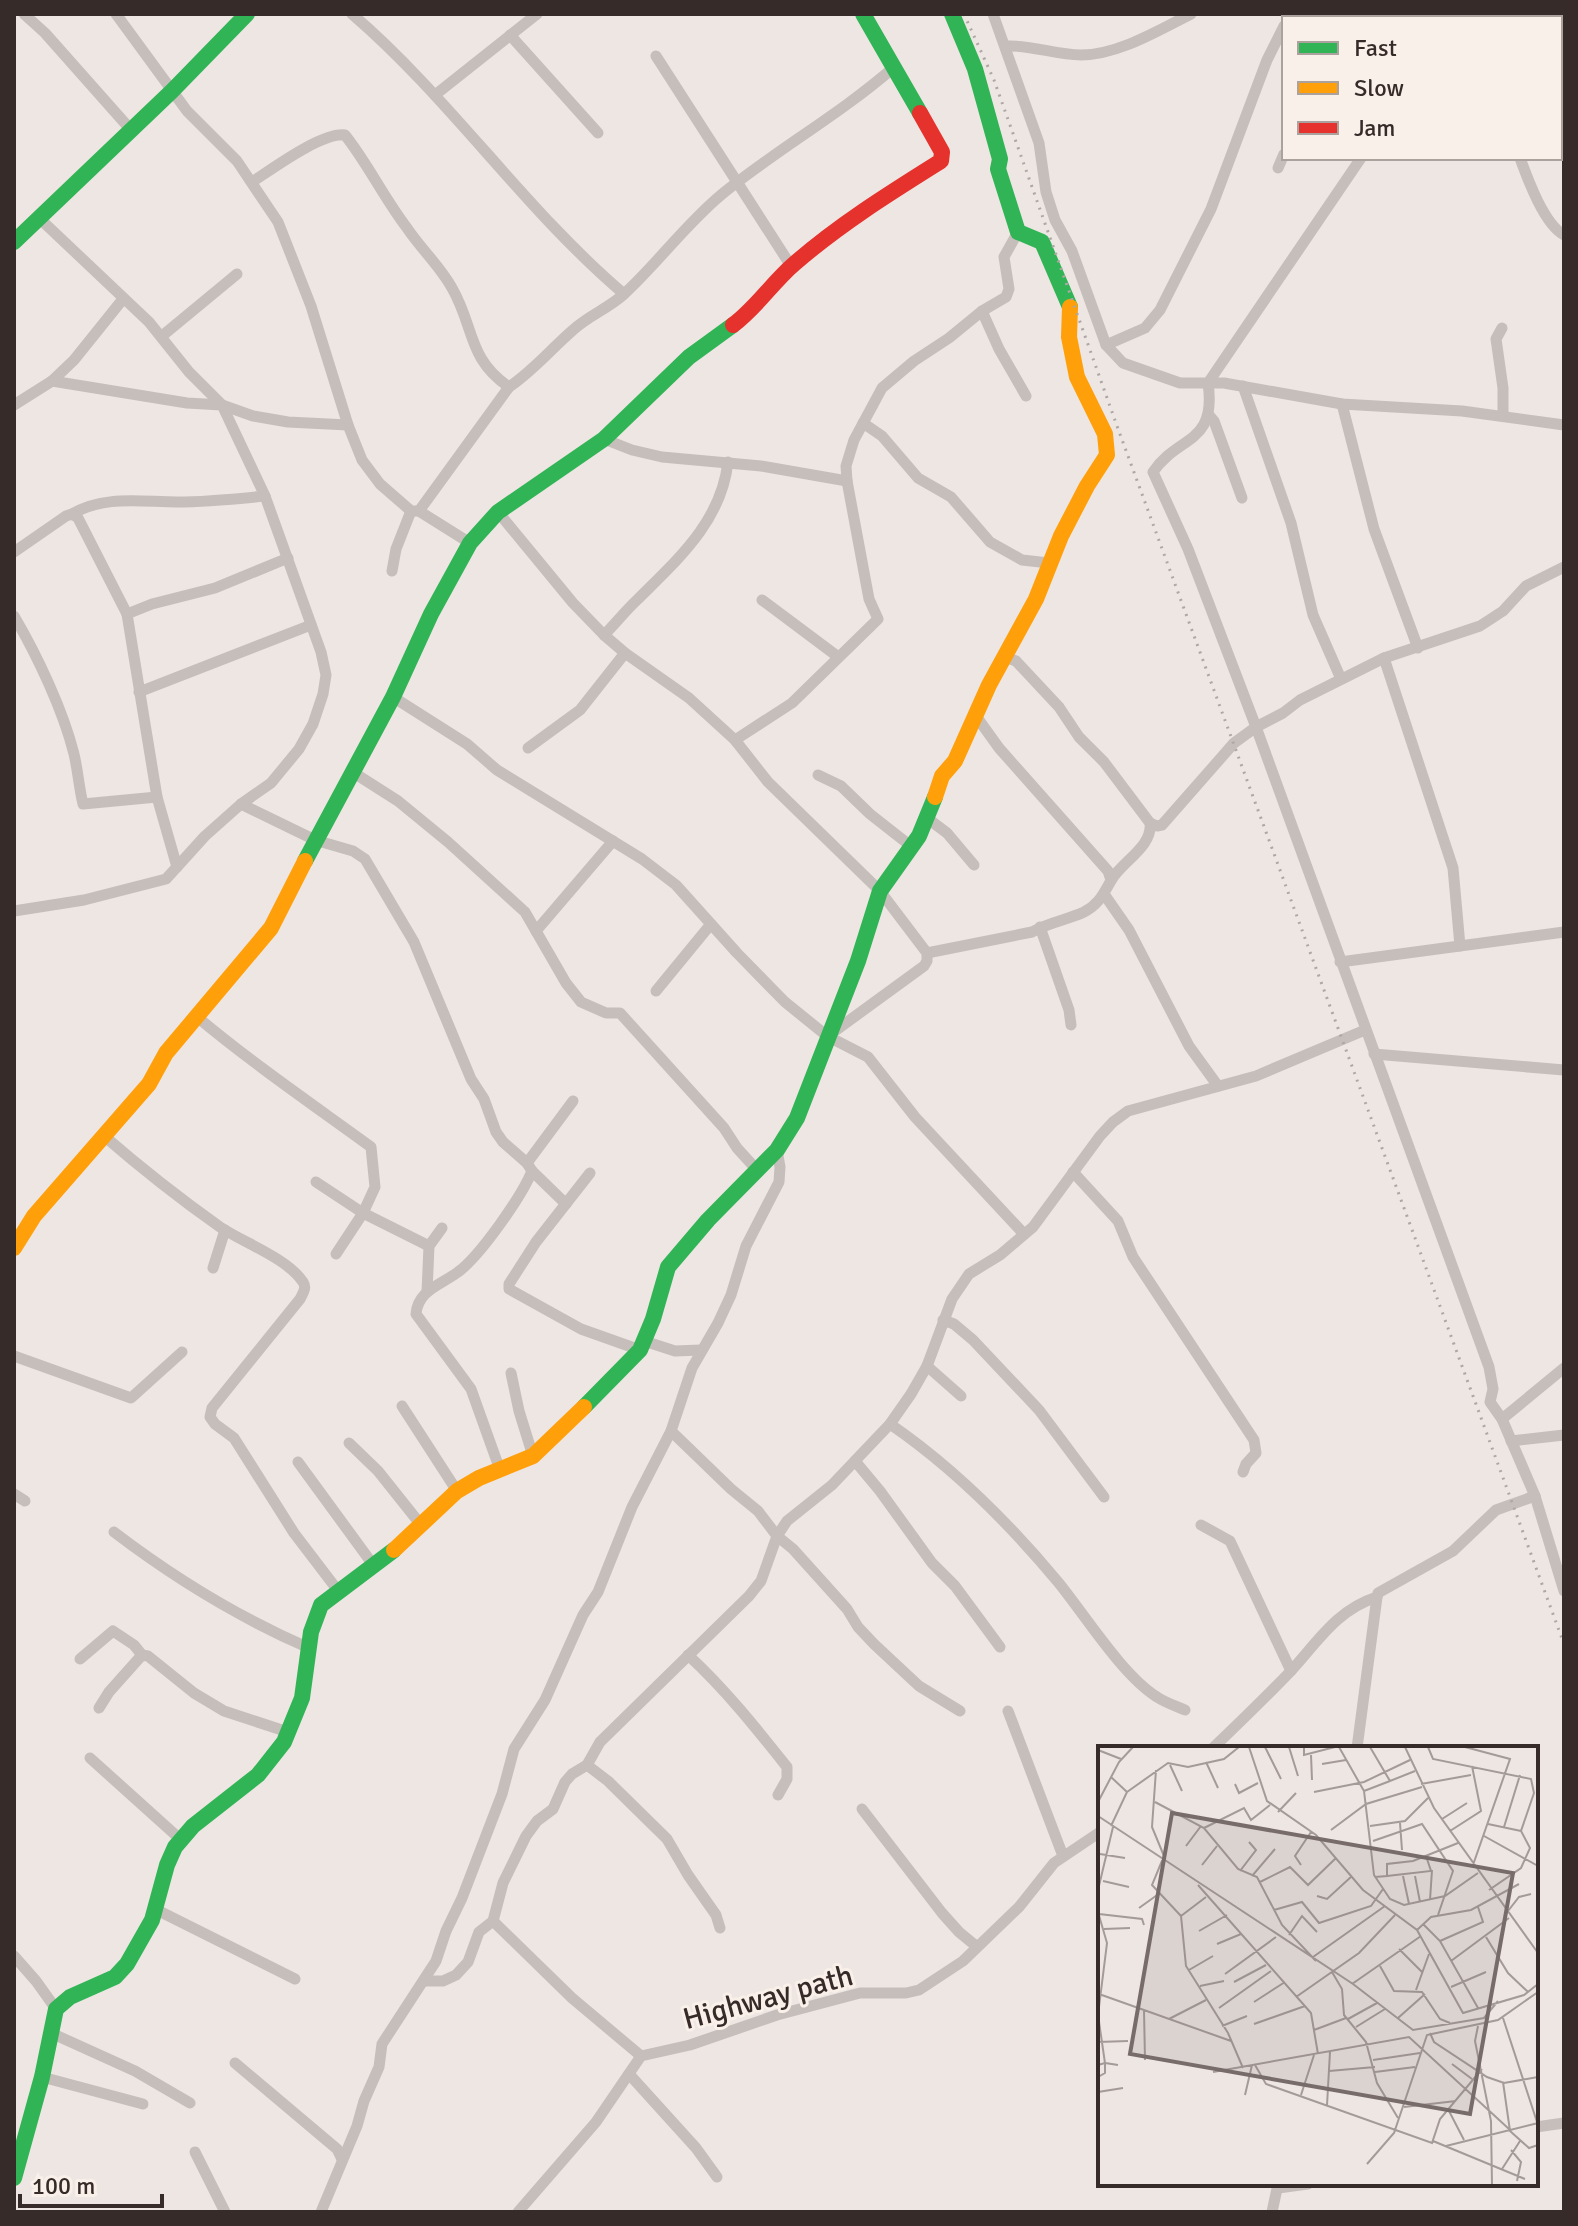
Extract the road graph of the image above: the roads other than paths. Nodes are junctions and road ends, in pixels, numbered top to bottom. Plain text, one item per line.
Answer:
1 (24, 14) edge
2 (116, 14) edge
3 (247, 14) edge
4 (352, 14) edge
5 (537, 14) edge
6 (863, 14) edge
7 (952, 14) edge
8 (993, 14) edge
9 (1191, 14) edge
10 (1282, 30) edge
11 (510, 35) junction
12 (1007, 46) junction
13 (656, 56) dead end
14 (893, 68) junction
15 (172, 91) junction
16 (435, 95) junction
17 (131, 130) junction
18 (598, 133) dead end
19 (1282, 159) edge
20 (1360, 160) edge
21 (1521, 160) edge
22 (1278, 168) dead end
23 (252, 182) junction
24 (738, 182) junction
25 (38, 217) junction
26 (1018, 232) junction
27 (1564, 235) edge
28 (14, 242) edge
29 (791, 266) junction
30 (237, 274) dead end
31 (624, 294) junction
32 (123, 299) junction
33 (982, 311) junction
34 (1502, 328) dead end
35 (162, 336) junction
36 (1106, 345) junction
37 (52, 381) junction
38 (1208, 383) junction
39 (1243, 386) junction
40 (509, 387) junction
41 (1026, 396) dead end
42 (1342, 404) junction
43 (14, 405) edge
44 (222, 405) junction
45 (1208, 414) junction
46 (1503, 416) junction
47 (863, 423) junction
48 (348, 425) junction
49 (1564, 425) edge
50 (604, 439) junction
51 (728, 462) junction
52 (847, 481) junction
53 (265, 496) junction
54 (1242, 498) dead end
55 (415, 511) junction
56 (498, 512) junction
57 (72, 514) junction
58 (470, 543) junction
59 (14, 552) edge
60 (288, 558) junction
61 (1049, 563) junction
62 (1564, 567) edge
63 (392, 571) dead end
64 (762, 600) dead end
65 (127, 614) junction
66 (14, 616) edge
67 (311, 625) junction
68 (604, 635) junction
69 (1418, 648) junction
70 (625, 653) junction
71 (837, 656) junction
72 (1005, 657) junction
73 (1384, 658) junction
74 (1341, 679) junction
75 (139, 692) junction
76 (393, 697) junction
77 (976, 716) junction
78 (1256, 727) junction
79 (735, 740) junction
80 (528, 748) dead end
81 (351, 771) junction
82 (818, 775) dead end
83 (157, 797) junction
84 (241, 804) junction
85 (927, 818) junction
86 (1150, 823) junction
87 (315, 840) junction
88 (613, 841) junction
89 (912, 847) junction
90 (974, 865) dead end
91 (177, 867) junction
92 (1111, 880) junction
93 (880, 891) junction
94 (1104, 894) junction
95 (14, 911) edge
96 (711, 924) junction
97 (1040, 927) junction
98 (536, 931) junction
99 (1564, 932) edge
100 (1460, 946) junction
101 (927, 953) junction
102 (1340, 962) junction
103 (656, 991) dead end
104 (196, 1016) junction
105 (1071, 1025) dead end
106 (1365, 1030) junction
107 (827, 1036) junction
108 (1374, 1054) junction
109 (1564, 1070) edge
110 (1218, 1086) junction
111 (573, 1101) dead end
112 (103, 1135) junction
113 (777, 1150) junction
114 (530, 1167) junction
115 (757, 1170) junction
116 (1073, 1172) junction
117 (590, 1173) dead end
118 (316, 1182) dead end
119 (566, 1204) junction
120 (363, 1213) junction
121 (442, 1228) dead end
122 (225, 1230) junction
123 (1024, 1234) junction
124 (429, 1246) junction
125 (14, 1248) edge
126 (336, 1254) dead end
127 (213, 1268) dead end
128 (427, 1292) junction
129 (943, 1320) junction
130 (642, 1346) junction
131 (701, 1350) junction
132 (182, 1352) dead end
133 (14, 1356) edge
134 (927, 1366) junction
135 (1564, 1368) edge
136 (511, 1373) dead end
137 (961, 1396) dead end
138 (402, 1406) dead end
139 (1502, 1419) junction
140 (890, 1424) junction
141 (671, 1431) junction
142 (1564, 1435) edge
143 (1511, 1441) junction
144 (349, 1443) dead end
145 (533, 1456) junction
146 (855, 1461) junction
147 (298, 1462) dead end
148 (500, 1470) junction
149 (1243, 1472) dead end
150 (457, 1491) junction
151 (14, 1494) edge
152 (1535, 1496) junction
153 (1104, 1497) dead end
154 (25, 1501) dead end
155 (421, 1525) junction
156 (1201, 1525) dead end
157 (114, 1532) dead end
158 (777, 1536) junction
159 (374, 1566) junction
160 (1564, 1591) edge
161 (339, 1592) junction
162 (1377, 1597) junction
163 (1000, 1647) dead end
164 (309, 1648) junction
165 (142, 1655) junction
166 (688, 1655) junction
167 (80, 1659) dead end
168 (1291, 1671) junction
169 (99, 1708) dead end
170 (1185, 1710) dead end
171 (960, 1711) dead end
172 (1008, 1711) dead end
173 (288, 1732) junction
174 (1215, 1746) edge
175 (1357, 1746) edge
176 (90, 1758) dead end
177 (587, 1765) junction
178 (778, 1795) dead end
179 (862, 1809) dead end
180 (1098, 1833) edge
181 (180, 1839) junction
182 (1065, 1855) junction
183 (157, 1910) junction
184 (493, 1921) junction
185 (720, 1928) dead end
186 (976, 1946) junction
187 (14, 1956) edge
188 (295, 1979) dead end
189 (426, 1981) junction
190 (56, 2009) junction
191 (51, 2033) junction
192 (641, 2056) junction
193 (235, 2063) dead end
194 (629, 2074) junction
195 (42, 2077) junction
196 (190, 2103) dead end
197 (143, 2104) dead end
198 (1564, 2123) edge
199 (1538, 2127) edge
200 (195, 2152) dead end
201 (342, 2159) junction
202 (717, 2177) dead end
203 (14, 2178) edge
204 (1278, 2186) edge
205 (225, 2212) edge
206 (321, 2212) edge
207 (518, 2212) edge
208 (1272, 2212) edge

1 - 17 street
2 - 15 street
3 - 15 street
4 - 16 street
5 - 11 street
6 - 14 street
7 - 26 street
8 - 12 street
9 - 12 street
10 - 36 street
11 - 16 street
11 - 18 street
12 - 36 street
13 - 24 street
14 - 24 street
14 - 29 street
15 - 17 street
15 - 23 street
16 - 31 street
17 - 25 street
19 - 22 street
20 - 38 street
21 - 27 street
23 - 40 street
23 - 48 street
24 - 29 street
24 - 31 street
25 - 28 street
25 - 32 street
26 - 33 street
26 - 61 street
29 - 50 street
30 - 35 street
31 - 40 street
32 - 35 street
32 - 37 street
33 - 41 street
33 - 47 street
34 - 46 street
35 - 44 street
36 - 38 street
37 - 43 street
37 - 44 street
38 - 39 street
38 - 45 street
39 - 42 street
39 - 74 street
40 - 55 street
42 - 46 street
42 - 69 street
44 - 48 street
44 - 53 street
45 - 54 street
45 - 78 street
46 - 49 street
47 - 52 street
47 - 61 street
48 - 55 street
50 - 51 street
50 - 56 street
51 - 52 street
51 - 68 street
52 - 71 street
53 - 57 street
53 - 60 street
55 - 58 street
55 - 63 street
56 - 58 street
56 - 68 street
57 - 59 street
57 - 65 street
58 - 76 street
60 - 65 street
60 - 67 street
61 - 72 street
62 - 69 street
64 - 71 street
65 - 75 street
66 - 83 street
67 - 75 street
67 - 84 street
68 - 70 street
69 - 73 street
70 - 79 street
70 - 80 street
71 - 79 street
72 - 77 street
72 - 86 street
73 - 74 street
73 - 100 street
74 - 78 street
75 - 83 street
76 - 81 street
76 - 88 street
77 - 85 street
77 - 92 street
78 - 86 street
78 - 102 street
79 - 93 street
81 - 87 street
81 - 98 street
82 - 89 street
83 - 91 street
84 - 87 street
84 - 91 street
85 - 89 street
85 - 90 street
86 - 92 street
87 - 104 street
87 - 114 street
88 - 96 street
88 - 98 street
89 - 93 street
91 - 95 street
92 - 94 street
93 - 101 street
93 - 107 street
94 - 97 street
94 - 110 street
96 - 103 street
96 - 107 street
97 - 101 street
97 - 105 street
98 - 115 street
99 - 100 street
100 - 102 street
101 - 107 street
102 - 106 street
104 - 112 street
104 - 120 street
106 - 108 street
106 - 110 street
107 - 113 street
107 - 123 street
108 - 109 street
108 - 139 street
110 - 116 street
111 - 114 street
112 - 122 street
112 - 125 street
113 - 115 street
113 - 131 street
114 - 119 street
114 - 128 street
115 - 130 street
116 - 123 street
116 - 149 street
117 - 119 street
118 - 120 street
119 - 130 street
120 - 124 street
120 - 126 street
121 - 124 street
122 - 127 street
122 - 161 street
123 - 129 street
124 - 128 street
128 - 148 street
129 - 134 street
129 - 153 street
130 - 131 street
130 - 145 street
131 - 141 street
132 - 133 street
134 - 137 street
134 - 140 street
135 - 139 street
136 - 145 street
138 - 150 street
139 - 143 street
140 - 146 street
140 - 170 street
141 - 158 street
141 - 189 street
142 - 143 street
143 - 152 street
144 - 155 street
145 - 148 street
146 - 158 street
146 - 163 street
147 - 159 street
148 - 150 street
150 - 155 street
151 - 154 street
152 - 160 street
152 - 162 street
155 - 159 street
156 - 168 street
157 - 164 street
158 - 166 street
158 - 171 street
159 - 161 street
161 - 164 street
162 - 168 street
162 - 175 street
164 - 173 street
165 - 167 street
165 - 169 street
165 - 173 street
166 - 177 street
166 - 178 street
168 - 174 street
172 - 182 street
173 - 181 street
176 - 181 street
177 - 184 street
177 - 185 street
179 - 186 street
180 - 182 street, Highway path
181 - 183 street
182 - 186 street, Highway path
183 - 188 street
183 - 190 street
184 - 189 street
184 - 192 street
186 - 192 street, Highway path
187 - 190 street
189 - 201 street
190 - 191 street
191 - 195 street
191 - 196 street
192 - 194 street
193 - 201 street
194 - 202 street
194 - 207 street
195 - 197 street
195 - 203 street
198 - 199 street
200 - 205 street
201 - 206 street
204 - 208 street

